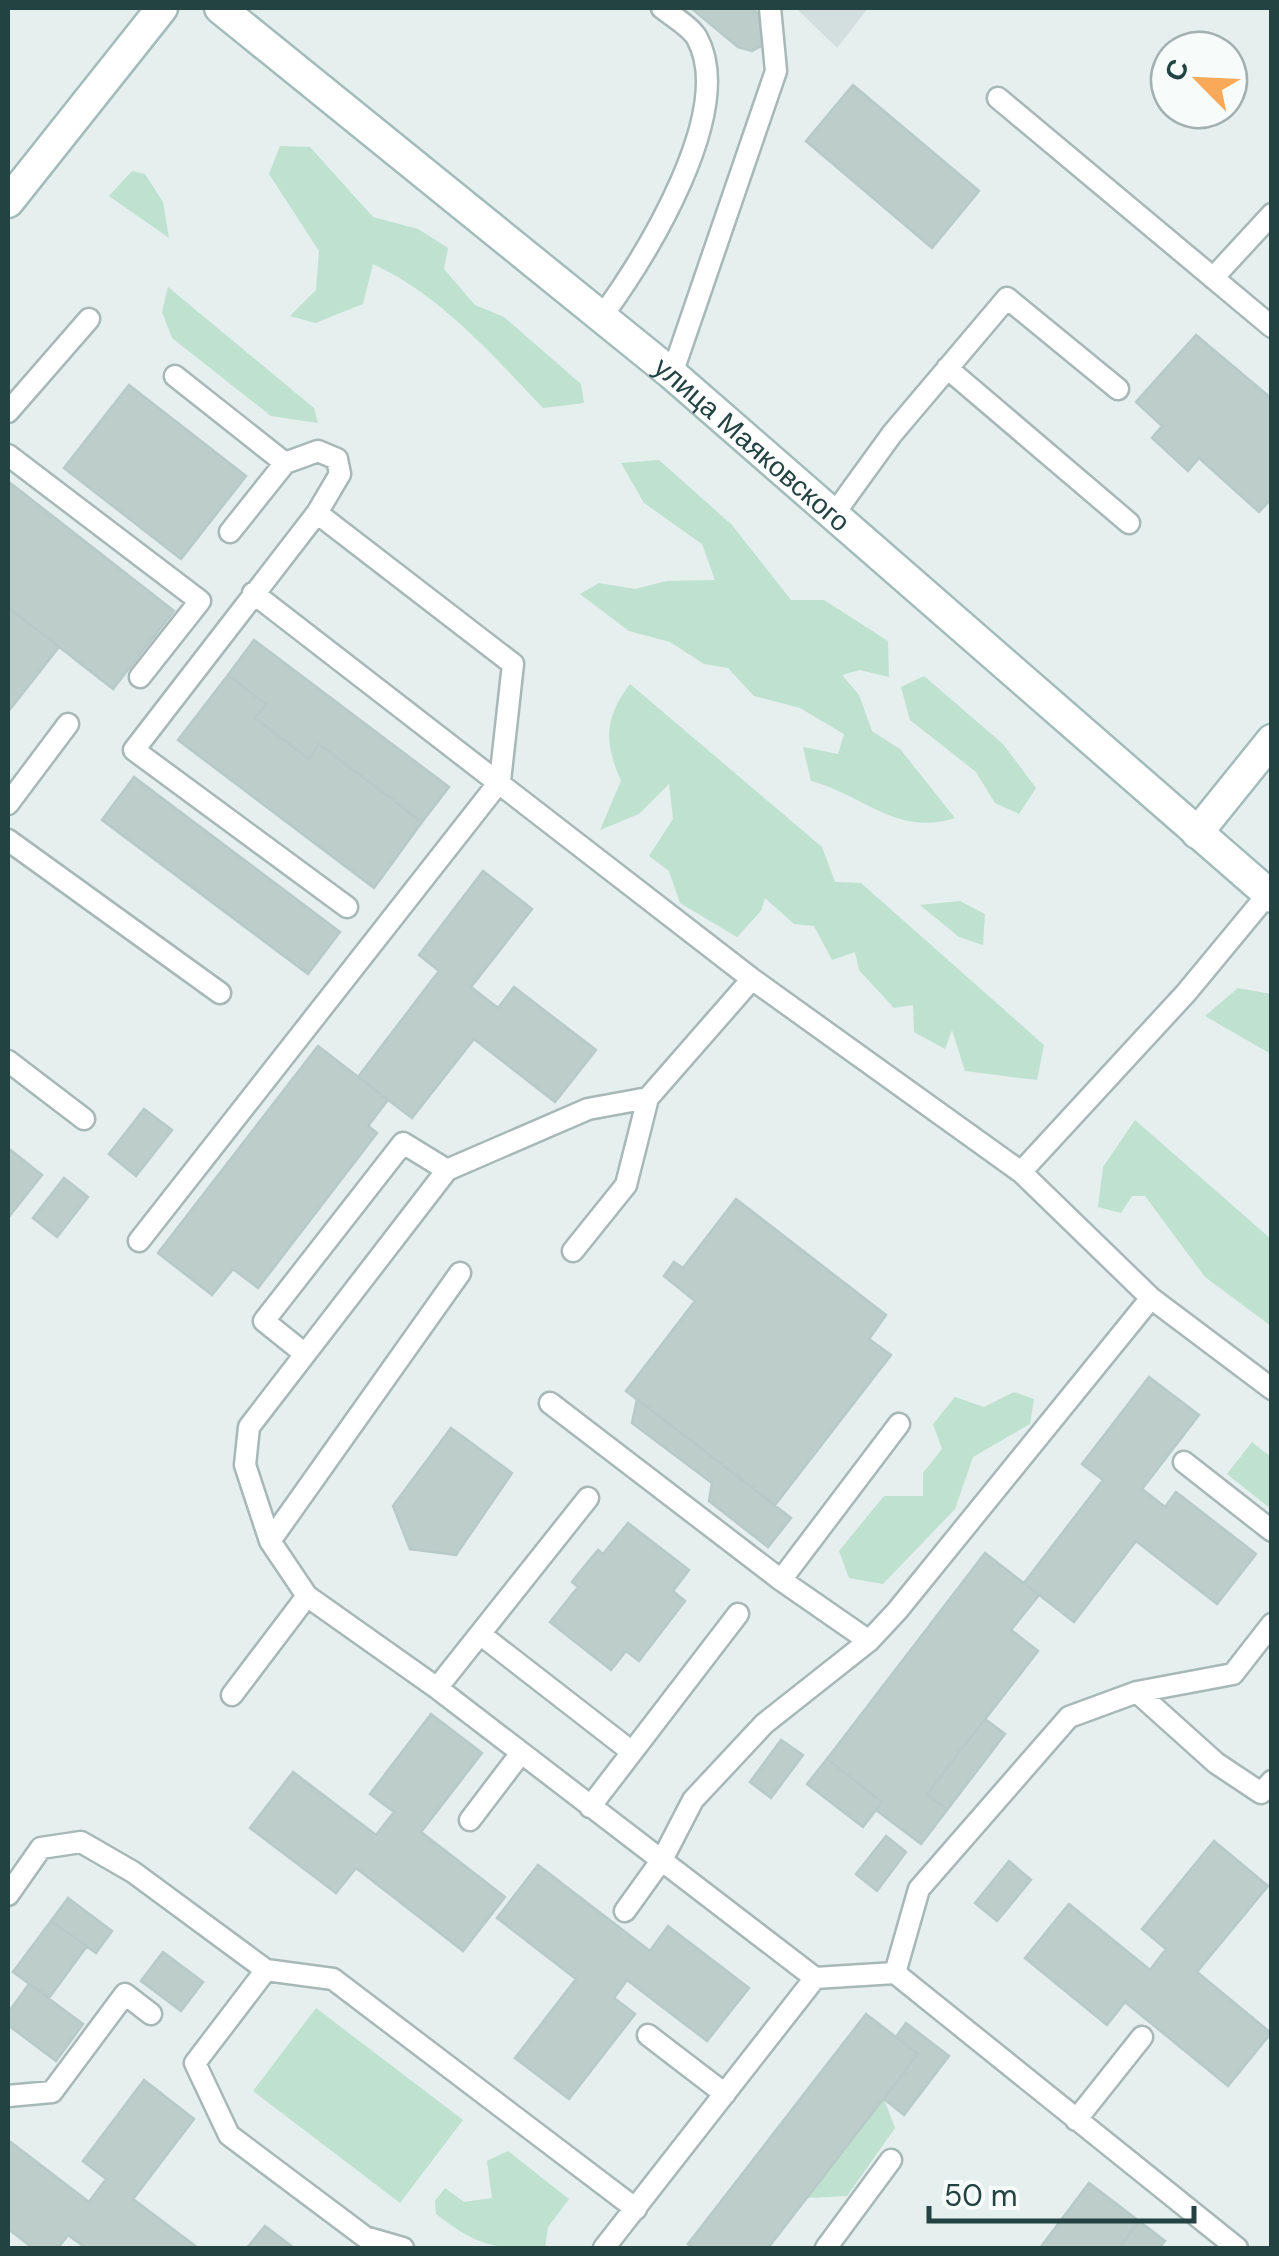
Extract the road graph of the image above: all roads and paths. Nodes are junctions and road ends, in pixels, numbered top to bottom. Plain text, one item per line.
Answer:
1 (162, 8) edge
2 (220, 8) edge
3 (770, 8) edge
4 (669, 10) edge
5 (998, 98) dead end
6 (8, 202) edge
7 (1272, 214) edge
8 (1213, 278) junction
9 (603, 316) junction
10 (89, 318) dead end
11 (1272, 327) edge
12 (947, 368) junction
13 (672, 374) junction
14 (175, 376) dead end
15 (1118, 390) dead end
16 (8, 412) edge
17 (8, 454) edge
18 (285, 463) junction
19 (317, 513) junction
20 (834, 514) junction
21 (1129, 523) dead end
22 (230, 532) dead end
23 (253, 593) junction
24 (140, 678) dead end
25 (68, 724) dead end
26 (1272, 740) edge
27 (500, 781) junction
28 (8, 804) edge
29 (1198, 832) junction
30 (8, 840) edge
31 (1270, 895) edge
32 (346, 908) dead end
33 (752, 979) junction
34 (220, 993) dead end
35 (8, 1061) edge
36 (648, 1098) junction
37 (84, 1119) dead end
38 (447, 1170) junction
39 (1021, 1172) junction
40 (139, 1241) dead end
41 (573, 1251) dead end
42 (460, 1273) dead end
43 (1151, 1298) junction
44 (305, 1354) junction
45 (1272, 1389) edge
46 (550, 1404) dead end
47 (899, 1424) dead end
48 (1184, 1462) dead end
49 (588, 1498) dead end
50 (1272, 1531) edge
51 (270, 1541) junction
52 (781, 1580) junction
53 (307, 1596) junction
54 (738, 1614) dead end
55 (1272, 1624) edge
56 (480, 1634) junction
57 (869, 1641) junction
58 (438, 1688) junction
59 (1138, 1692) junction
60 (232, 1696) dead end
61 (632, 1752) junction
62 (521, 1753) junction
63 (1268, 1792) edge
64 (590, 1806) junction
65 (470, 1820) dead end
66 (663, 1858) junction
67 (8, 1895) edge
68 (625, 1911) dead end
69 (266, 1970) junction
70 (895, 1973) junction
71 (816, 1978) junction
72 (151, 2014) dead end
73 (648, 2035) dead end
74 (1142, 2037) dead end
75 (725, 2094) junction
76 (8, 2096) edge
77 (1076, 2120) junction
78 (891, 2160) dead end
79 (636, 2209) junction
80 (614, 2245) edge
81 (403, 2248) edge
82 (826, 2248) edge
83 (1237, 2248) edge

1 - 6 main road
2 - 9 main road, улица Маяковского
3 - 13 lane
4 - 9 lane
5 - 8 lane
7 - 8 lane
8 - 11 lane
9 - 13 main road, улица Маяковского
10 - 16 lane
12 - 15 lane
12 - 20 lane
12 - 21 lane
13 - 20 main road, улица Маяковского
14 - 18 lane
17 - 24 lane
18 - 19 lane
18 - 22 lane
19 - 23 lane
19 - 27 lane
20 - 29 main road, улица Маяковского
23 - 27 lane
23 - 32 lane
25 - 28 lane
26 - 29 main road
27 - 33 lane
27 - 40 lane
29 - 31 main road, улица Маяковского
30 - 34 lane
31 - 39 lane
33 - 36 lane
33 - 39 lane
35 - 37 lane
36 - 38 lane
36 - 41 lane
38 - 44 lane
38 - 44 lane
39 - 43 lane
42 - 51 lane
43 - 45 lane
43 - 57 lane
44 - 51 lane
46 - 52 lane
47 - 52 lane
48 - 50 lane
49 - 56 lane
51 - 53 lane
52 - 57 lane
53 - 58 lane
53 - 60 lane
54 - 61 lane
55 - 59 lane
56 - 58 lane
56 - 61 lane
57 - 66 lane
58 - 62 lane
59 - 63 lane
59 - 70 lane
61 - 64 lane
62 - 64 lane
62 - 65 lane
64 - 66 lane
66 - 68 lane
66 - 71 lane
67 - 69 lane
69 - 79 lane
69 - 81 lane
70 - 71 lane
70 - 77 lane
71 - 75 lane
72 - 76 lane
73 - 75 lane
74 - 77 lane
75 - 79 lane
77 - 83 lane
78 - 82 lane
79 - 80 lane

